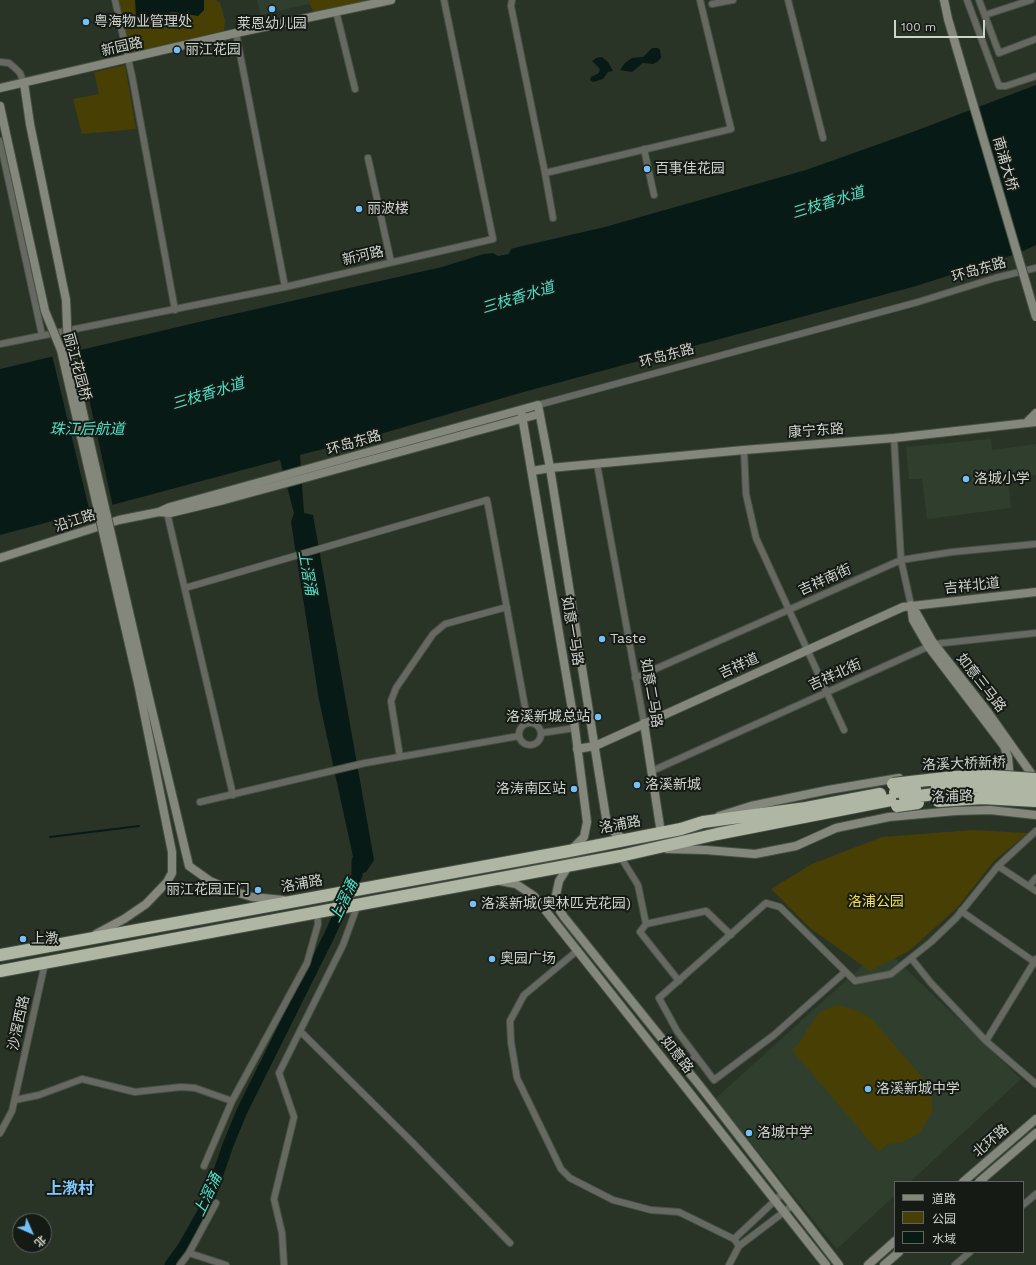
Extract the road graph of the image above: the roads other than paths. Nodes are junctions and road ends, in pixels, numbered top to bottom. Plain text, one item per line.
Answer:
1 (115, 0) edge
2 (391, 0) edge
3 (444, 0) edge
4 (512, 0) edge
5 (700, 0) edge
6 (733, 0) edge
7 (788, 0) edge
8 (944, 0) edge
9 (966, 0) edge
10 (979, 0) edge
11 (1031, 0) edge
12 (712, 4) dead end
13 (336, 11) junction
14 (985, 15) junction
15 (236, 33) junction
16 (1036, 39) edge
17 (128, 59) junction
18 (0, 62) edge
19 (1036, 76) edge
20 (24, 83) junction
21 (0, 88) edge
22 (355, 89) dead end
23 (0, 106) edge
24 (823, 138) dead end
25 (0, 141) edge
26 (644, 150) junction
27 (368, 158) dead end
28 (545, 173) junction
29 (654, 195) dead end
30 (553, 218) dead end
31 (391, 262) junction
32 (1036, 268) edge
33 (285, 287) junction
34 (175, 310) junction
35 (1036, 317) edge
36 (42, 335) junction
37 (0, 344) edge
38 (538, 405) junction
39 (521, 410) junction
40 (1036, 413) edge
41 (539, 414) junction
42 (523, 419) junction
43 (1036, 422) edge
44 (1026, 423) junction
45 (894, 438) junction
46 (744, 450) junction
47 (597, 464) junction
48 (550, 468) junction
49 (532, 471) junction
50 (305, 474) junction
51 (168, 517) dead end
52 (1036, 544) edge
53 (0, 558) edge
54 (901, 560) junction
55 (185, 588) junction
56 (1036, 592) edge
57 (911, 605) junction
58 (507, 607) junction
59 (788, 610) junction
60 (1036, 633) edge
61 (931, 645) junction
62 (806, 650) junction
63 (635, 678) junction
64 (141, 682) junction
65 (826, 692) junction
66 (528, 723) junction
67 (644, 723) junction
68 (575, 728) junction
69 (844, 730) dead end
70 (541, 733) junction
71 (519, 736) junction
72 (594, 746) junction
73 (578, 748) junction
74 (400, 757) junction
75 (652, 771) junction
76 (988, 772) junction
77 (1009, 773) junction
78 (1035, 778) edge
79 (1036, 789) edge
80 (1036, 794) edge
81 (233, 795) junction
82 (895, 795) junction
83 (1036, 801) edge
84 (200, 802) dead end
85 (990, 810) junction
86 (1018, 813) junction
87 (1036, 815) edge
88 (703, 822) junction
89 (1036, 832) edge
90 (661, 833) junction
91 (626, 840) junction
92 (659, 849) junction
93 (569, 851) junction
94 (620, 856) junction
95 (569, 866) junction
96 (998, 866) junction
97 (1036, 878) edge
98 (494, 879) junction
99 (1029, 886) junction
100 (1036, 891) edge
101 (292, 901) junction
102 (358, 904) junction
103 (961, 911) junction
104 (317, 912) junction
105 (646, 924) junction
106 (731, 935) junction
107 (85, 940) junction
108 (578, 950) junction
109 (0, 956) edge
110 (911, 958) junction
111 (1035, 961) edge
112 (45, 963) junction
113 (0, 971) edge
114 (846, 972) junction
115 (679, 981) junction
116 (300, 1031) junction
117 (986, 1041) junction
118 (696, 1056) junction
119 (684, 1066) junction
120 (1036, 1084) edge
121 (15, 1100) junction
122 (232, 1101) junction
123 (1036, 1119) edge
124 (0, 1133) edge
125 (1036, 1133) edge
126 (204, 1166) dead end
127 (964, 1181) edge
128 (980, 1181) edge
129 (783, 1193) junction
130 (1036, 1194) edge
131 (775, 1201) junction
132 (216, 1203) dead end
133 (1024, 1204) edge
134 (793, 1205) junction
135 (784, 1212) junction
136 (734, 1239) junction
137 (894, 1242) edge
138 (510, 1243) dead end
139 (739, 1246) junction
140 (189, 1253) junction
141 (898, 1253) edge
142 (969, 1253) edge
143 (180, 1265) edge
144 (226, 1265) edge
145 (284, 1265) edge
146 (729, 1265) edge
147 (826, 1265) edge
148 (839, 1265) edge
149 (868, 1265) edge
150 (884, 1265) edge
151 (955, 1265) edge

1 - 17 street
2 - 13 street, 新园路
3 - 31 street, 新河路
4 - 28 street
5 - 26 street
6 - 12 street
7 - 24 street
8 - 35 street, 南浦大桥, bridge
9 - 19 street
10 - 14 street
11 - 14 street
13 - 15 street, 新园路
13 - 22 street
14 - 16 street
15 - 17 street, 新园路
15 - 33 street
17 - 20 street, 新园路
17 - 34 street
18 - 20 street
20 - 21 street, 新园路
20 - 64 street, 丽江花园桥, bridge
23 - 64 street, 丽江花园桥, bridge
25 - 36 street
26 - 28 street
26 - 29 street
27 - 31 street
28 - 30 street
31 - 33 street, 新河路
32 - 38 street, 环岛东路
33 - 34 street, 新河路
34 - 36 street, 新河路
36 - 37 street, 新河路
38 - 39 street, 环岛东路
38 - 41 street, 如意一马路
39 - 42 street, 如意一马路
39 - 50 street, 环岛东路
40 - 44 street
41 - 42 street
41 - 48 street, 如意一马路
42 - 49 street, 如意一马路
42 - 50 street, 环岛东路
43 - 44 street, 康宁东路
44 - 45 street, 康宁东路
45 - 46 street, 康宁东路
45 - 54 street, 如意三马路
46 - 47 street, 康宁东路
46 - 59 street
47 - 48 street, 康宁东路
47 - 63 street, 如意二马路
48 - 49 street, 康宁东路
48 - 72 street, 如意一马路
49 - 68 street, 如意一马路
50 - 53 street, 沿江路
51 - 55 street
52 - 54 street, 吉祥南街
54 - 57 street, 如意三马路
54 - 59 street, 吉祥南街
55 - 58 street
55 - 81 street
56 - 57 street, 吉祥北道
57 - 61 street, 如意三马路
57 - 62 street, 吉祥道
58 - 66 street
58 - 74 street
59 - 62 street
59 - 63 street, 吉祥南街
60 - 61 street, 吉祥北街
61 - 65 street, 吉祥北街
61 - 77 street, 如意三马路
61 - 78 street, 如意三马路
62 - 65 street
62 - 67 street, 吉祥道
63 - 67 street, 如意二马路
64 - 101 street
64 - 107 street
65 - 69 street
65 - 75 street, 吉祥北街
66 - 70 street
66 - 71 street
67 - 72 street, 吉祥道
67 - 75 street, 如意二马路
68 - 70 street
68 - 73 street, 如意一马路
70 - 71 street
71 - 74 street
72 - 73 street, 吉祥道
72 - 91 street, 如意一马路
73 - 93 street, 如意一马路
74 - 81 street
75 - 90 street, 如意二马路
76 - 77 street, 洛浦路
76 - 85 street
76 - 88 street, 洛浦路
77 - 78 street, 洛浦路
77 - 86 street, 如意三马路
78 - 82 highway, 洛溪大桥新桥, bridge
79 - 82 highway, bridge
80 - 82 highway, bridge
81 - 84 street
82 - 83 highway, bridge
82 - 88 highway
82 - 92 highway
85 - 86 street, 洛浦路
85 - 92 street, 洛浦路
86 - 87 street, 洛浦路
88 - 90 highway, 洛浦路
89 - 96 street
90 - 91 highway, 洛浦路
91 - 93 highway, 洛浦路
92 - 94 highway, 洛浦路
93 - 101 highway, 洛浦路
94 - 95 highway, 洛浦路
94 - 105 street
95 - 98 highway, 洛浦路
95 - 119 street, 如意路
96 - 99 street
96 - 103 street
97 - 99 street
98 - 102 highway, 洛浦路
98 - 108 street, 如意路
99 - 100 street
101 - 107 highway, 洛浦路
102 - 104 highway, 洛浦路
102 - 116 street
103 - 110 street
103 - 111 street
104 - 112 highway, 洛浦路
104 - 122 street
105 - 106 street
105 - 115 street
106 - 114 street
106 - 115 street
107 - 109 highway, 洛浦路
108 - 131 street, 如意路
108 - 136 street
110 - 114 street
110 - 117 street
111 - 117 street
112 - 113 highway, 洛浦路
112 - 121 street, 沙滘西路
114 - 118 street
115 - 118 street
116 - 138 street
116 - 145 street
117 - 120 street
118 - 119 street
119 - 129 street, 如意路
121 - 122 street
121 - 124 street, 沙滘西路
122 - 126 street
123 - 127 street, 北环路
125 - 128 street, 北环路
129 - 131 street
129 - 134 street, 如意路
130 - 133 street
131 - 135 street, 如意路
131 - 136 street
132 - 140 street
134 - 135 street
134 - 148 street, 如意路
135 - 139 street
135 - 147 street, 如意路
136 - 139 street
137 - 149 street
139 - 146 street
140 - 143 street
140 - 144 street
141 - 150 street
142 - 151 street

